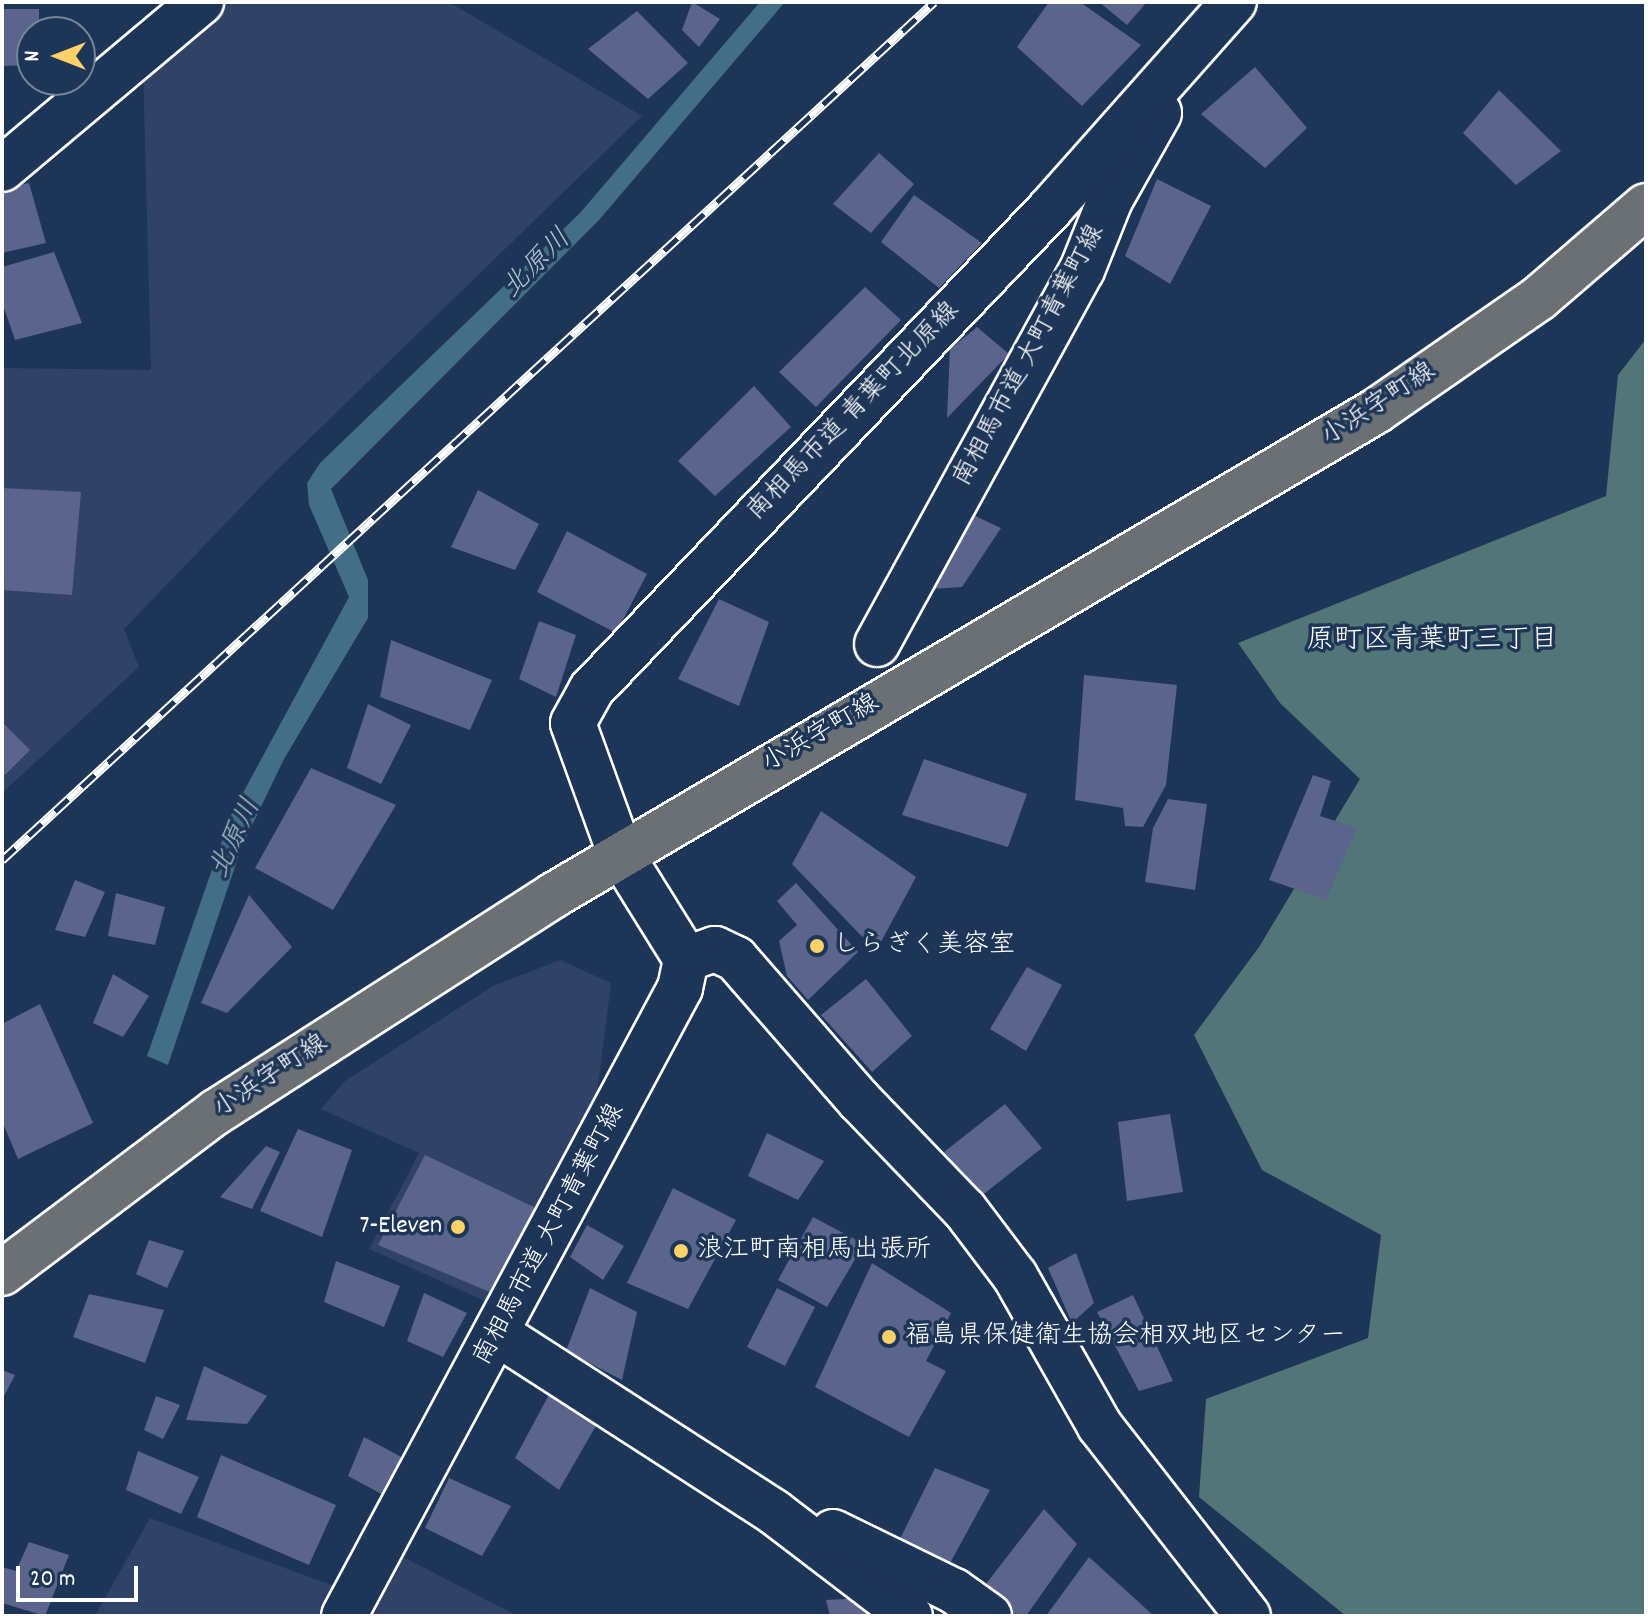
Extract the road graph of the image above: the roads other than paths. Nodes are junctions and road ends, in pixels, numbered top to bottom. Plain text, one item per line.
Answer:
1 (201, 2) edge
2 (1234, 2) edge
3 (1178, 65) junction
4 (2, 169) edge
5 (1646, 206) edge
6 (877, 644) dead end
7 (620, 853) junction
8 (686, 959) junction
9 (2, 1273) edge
10 (498, 1334) junction
11 (774, 1512) junction
12 (344, 1616) edge
13 (910, 1616) edge
14 (989, 1616) edge
15 (1248, 1616) edge

1 - 4 street
2 - 3 street, 南相馬市道 青葉町北原線
3 - 6 street, 南相馬市道 大町青葉町線
3 - 7 street, 南相馬市道 青葉町北原線
5 - 7 main road, 小浜字町線
7 - 8 street
7 - 9 main road, 小浜字町線
8 - 10 street, 南相馬市道 大町青葉町線
8 - 15 street
10 - 11 street
10 - 12 street, 南相馬市道 大町青葉町線
11 - 13 street
11 - 14 street

